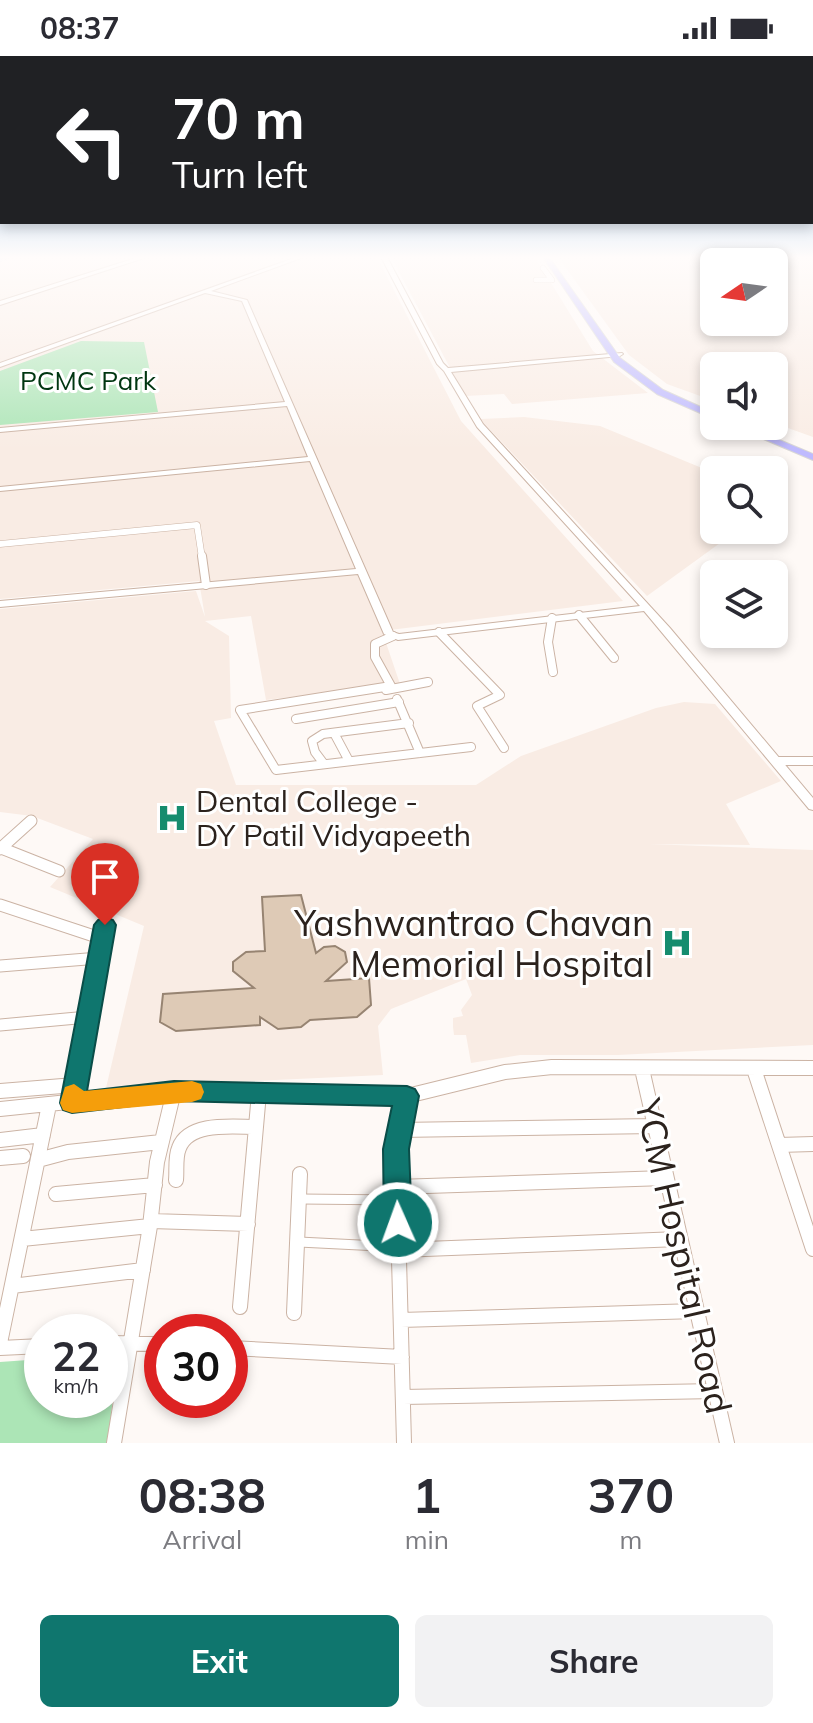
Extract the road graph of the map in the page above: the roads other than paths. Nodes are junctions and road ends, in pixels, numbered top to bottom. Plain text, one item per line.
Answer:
1 (122, 322) edge
2 (253, 322) edge
3 (419, 322) edge
4 (592, 322) edge
5 (594, 322) edge
6 (616, 356) junction
7 (598, 357) junction
8 (0, 365) edge
9 (447, 370) junction
10 (288, 404) junction
11 (700, 408) edge
12 (0, 430) edge
13 (774, 440) edge
14 (780, 440) edge
15 (813, 455) edge
16 (312, 459) junction
17 (0, 489) edge
18 (0, 544) edge
19 (360, 571) junction
20 (206, 585) junction
21 (0, 604) edge
22 (645, 608) junction
23 (579, 615) junction
24 (552, 618) junction
25 (439, 632) junction
26 (393, 636) junction
27 (614, 658) dead end
28 (553, 672) dead end
29 (427, 681) dead end
30 (391, 688) junction
31 (399, 702) junction
32 (296, 719) dead end
33 (409, 723) junction
34 (334, 733) junction
35 (471, 747) dead end
36 (504, 748) dead end
37 (420, 753) junction
38 (349, 761) junction
39 (776, 761) junction
40 (813, 761) edge
41 (324, 764) junction
42 (813, 806) edge
43 (31, 821) dead end
44 (0, 849) edge
45 (59, 871) dead end
46 (0, 905) edge
47 (105, 925) dead end
48 (103, 939) junction
49 (99, 958) junction
50 (0, 966) edge
51 (88, 1017) junction
52 (0, 1025) edge
53 (813, 1068) edge
54 (642, 1069) junction
55 (754, 1069) junction
56 (75, 1085) junction
57 (0, 1091) edge
58 (174, 1091) junction
59 (259, 1093) junction
60 (407, 1096) junction
61 (72, 1103) junction
62 (49, 1105) junction
63 (0, 1109) edge
64 (654, 1126) junction
65 (256, 1127) junction
66 (399, 1130) junction
67 (43, 1135) junction
68 (0, 1140) edge
69 (161, 1142) junction
70 (813, 1144) edge
71 (779, 1145) junction
72 (0, 1158) edge
73 (31, 1158) junction
74 (300, 1174) dead end
75 (665, 1178) junction
76 (176, 1180) dead end
77 (155, 1185) junction
78 (56, 1194) dead end
79 (397, 1194) junction
80 (298, 1199) junction
81 (150, 1224) junction
82 (248, 1224) junction
83 (22, 1239) junction
84 (679, 1239) junction
85 (299, 1242) junction
86 (399, 1249) junction
87 (813, 1249) edge
88 (143, 1270) junction
89 (12, 1286) junction
90 (240, 1307) dead end
91 (696, 1311) junction
92 (294, 1313) dead end
93 (401, 1320) junction
94 (130, 1343) junction
95 (144, 1343) edge
96 (0, 1345) edge
97 (24, 1346) edge
98 (248, 1349) edge
99 (402, 1357) junction
100 (715, 1391) junction
101 (403, 1397) junction
102 (114, 1443) edge
103 (404, 1443) edge
104 (727, 1443) edge

1 - 8 street
2 - 10 street
3 - 9 street
4 - 6 highway
5 - 6 highway
6 - 7 highway
6 - 7 highway
6 - 11 highway
7 - 9 street
9 - 22 street
10 - 12 street
10 - 16 street
13 - 15 highway
14 - 15 highway
16 - 17 street
16 - 19 street
18 - 20 street
19 - 20 street
19 - 26 street
20 - 21 street
22 - 23 street
22 - 39 street
23 - 24 street
23 - 27 street
24 - 25 street
24 - 28 street
25 - 26 street
25 - 36 street
26 - 30 street
29 - 30 street
30 - 31 street
30 - 41 street
31 - 32 street
31 - 33 street
33 - 34 street
33 - 37 street
34 - 38 street
34 - 41 street
35 - 37 street
37 - 38 street
38 - 41 street
39 - 40 street
39 - 42 street
43 - 44 street
44 - 45 street
46 - 48 street
47 - 48 street
48 - 49 street
49 - 50 street
49 - 51 street
51 - 52 street
51 - 56 street
53 - 55 street
54 - 55 street
54 - 60 street
54 - 64 street, YCM Hospital Road
55 - 71 street
56 - 57 street
56 - 61 street
58 - 59 street
58 - 61 street
58 - 69 street
59 - 60 street
59 - 65 street
60 - 66 street
61 - 62 street
62 - 63 street
62 - 67 street
64 - 66 street
64 - 75 street, YCM Hospital Road
65 - 76 street
65 - 82 street
66 - 79 street
67 - 68 street
67 - 73 street
69 - 73 street
69 - 77 street
70 - 71 street
71 - 87 street
72 - 73 street
73 - 83 street
74 - 80 street
75 - 79 street
75 - 84 street, YCM Hospital Road
77 - 78 street
77 - 81 street
79 - 80 street
79 - 86 street
80 - 85 street
81 - 82 street
81 - 83 street
81 - 88 street
82 - 90 street
83 - 89 street
84 - 86 street
84 - 91 street, YCM Hospital Road
85 - 86 street
85 - 92 street
86 - 93 street
88 - 89 street
88 - 94 street
89 - 96 street
91 - 93 street
91 - 100 street, YCM Hospital Road
93 - 99 street
94 - 95 street
94 - 102 street
96 - 97 street
98 - 99 street
99 - 101 street
100 - 101 street
100 - 104 street, YCM Hospital Road
101 - 103 street

